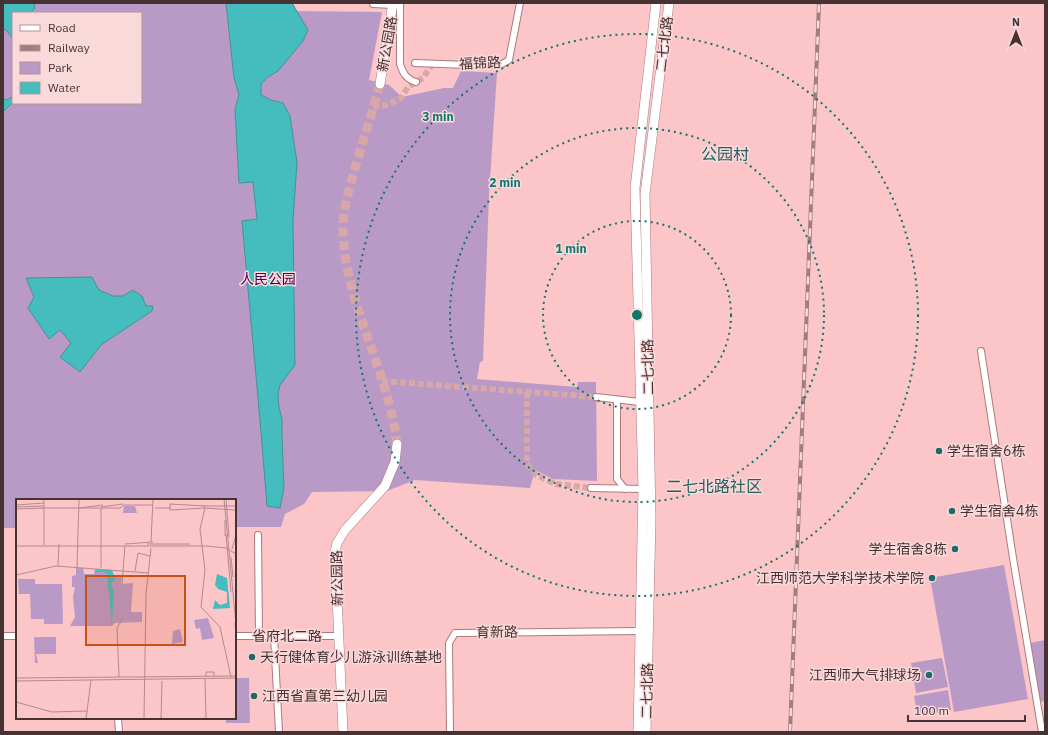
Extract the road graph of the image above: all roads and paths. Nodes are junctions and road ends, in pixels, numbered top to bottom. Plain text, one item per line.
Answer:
1 (520, 3) edge
2 (656, 3) edge
3 (669, 3) edge
4 (373, 4) dead end
5 (395, 4) edge
6 (415, 63) dead end
7 (416, 82) dead end
8 (380, 84) tunnel mouth
9 (981, 351) dead end
10 (596, 397) tunnel mouth
11 (617, 400) junction
12 (640, 402) junction
13 (397, 444) tunnel mouth
14 (591, 488) tunnel mouth
15 (626, 489) junction
16 (643, 489) junction
17 (258, 535) dead end
18 (640, 631) junction
19 (3, 636) edge
20 (16, 636) edge
21 (236, 636) edge
22 (259, 636) junction
23 (274, 636) junction
24 (338, 636) junction
25 (118, 719) edge
26 (119, 732) edge
27 (279, 732) edge
28 (343, 732) edge
29 (450, 732) edge
30 (638, 732) edge
31 (646, 732) edge
32 (1042, 732) edge

1 - 6 street, 福锦路
2 - 12 main road, 二七北路
3 - 31 main road, 二七北路
4 - 5 street
5 - 7 street
5 - 8 main road, 新公园路
9 - 32 street
10 - 11 street
11 - 12 street
11 - 15 street
12 - 16 main road, 二七北路
13 - 24 main road, 新公园路
14 - 15 street
15 - 16 street
16 - 18 main road, 二七北路
17 - 22 street
18 - 29 street, 育新路
18 - 30 main road, 二七北路
19 - 20 street
21 - 22 street, 省府北二路
22 - 23 street, 省府北二路
23 - 24 street, 省府北二路
23 - 27 street
24 - 28 main road, 新公园路
25 - 26 street

